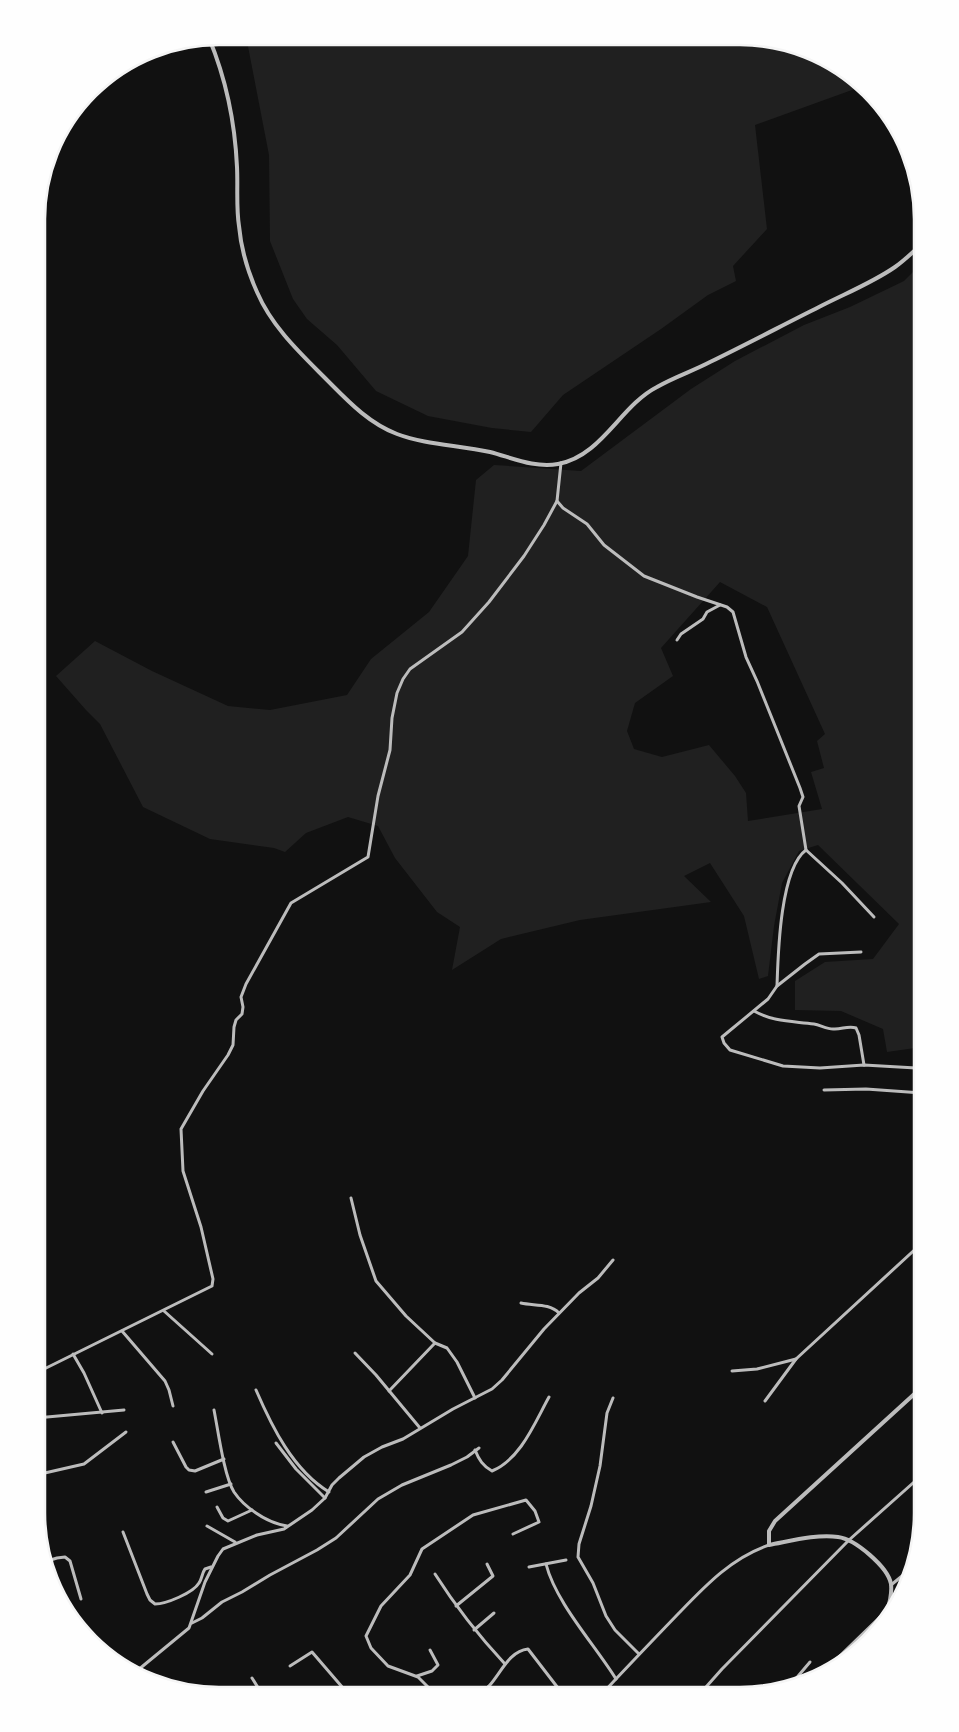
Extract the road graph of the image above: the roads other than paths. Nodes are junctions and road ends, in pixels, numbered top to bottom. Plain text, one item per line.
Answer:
1 (212, 45) edge
2 (914, 251) edge
3 (561, 463) junction
4 (558, 501) junction
5 (720, 605) junction
6 (677, 640) dead end
7 (806, 850) junction
8 (874, 917) dead end
9 (861, 952) dead end
10 (777, 986) junction
11 (754, 1011) junction
12 (864, 1064) junction
13 (914, 1068) edge
14 (824, 1090) dead end
15 (914, 1093) edge
16 (351, 1198) dead end
17 (914, 1250) edge
18 (613, 1260) dead end
19 (521, 1303) dead end
20 (164, 1311) junction
21 (558, 1314) junction
22 (122, 1331) junction
23 (435, 1343) junction
24 (355, 1352) dead end
25 (73, 1354) junction
26 (212, 1354) dead end
27 (796, 1359) junction
28 (45, 1368) edge
29 (732, 1371) dead end
30 (256, 1390) dead end
31 (389, 1391) junction
32 (914, 1395) edge
33 (549, 1397) dead end
34 (475, 1398) junction
35 (613, 1398) dead end
36 (765, 1401) dead end
37 (173, 1406) dead end
38 (124, 1410) dead end
39 (214, 1410) dead end
40 (102, 1413) junction
41 (45, 1417) edge
42 (420, 1428) junction
43 (126, 1432) dead end
44 (173, 1442) dead end
45 (276, 1442) dead end
46 (479, 1448) dead end
47 (475, 1450) junction
48 (224, 1459) junction
49 (45, 1473) edge
50 (914, 1482) edge
51 (230, 1484) junction
52 (206, 1492) dead end
53 (329, 1492) junction
54 (324, 1498) junction
55 (217, 1507) dead end
56 (252, 1510) junction
57 (207, 1526) dead end
58 (288, 1526) junction
59 (123, 1532) dead end
60 (513, 1534) dead end
61 (849, 1540) junction
62 (236, 1542) junction
63 (769, 1545) junction
64 (51, 1560) edge
65 (566, 1560) dead end
66 (487, 1564) dead end
67 (546, 1564) junction
68 (213, 1565) junction
69 (529, 1567) dead end
70 (435, 1574) dead end
71 (903, 1575) edge
72 (891, 1585) junction
73 (81, 1599) dead end
74 (890, 1601) edge
75 (456, 1606) junction
76 (494, 1612) dead end
77 (191, 1623) junction
78 (869, 1629) edge
79 (474, 1630) junction
80 (848, 1649) edge
81 (430, 1650) dead end
82 (639, 1654) junction
83 (810, 1662) dead end
84 (505, 1664) junction
85 (290, 1666) dead end
86 (140, 1668) edge
87 (416, 1676) junction
88 (252, 1678) dead end
89 (797, 1678) edge
90 (616, 1679) junction
91 (258, 1687) edge
92 (342, 1687) edge
93 (428, 1687) edge
94 (488, 1687) edge
95 (557, 1687) edge
96 (608, 1687) edge
97 (706, 1687) edge

1 - 3 street
2 - 3 street
3 - 4 street
4 - 5 street
4 - 20 street
5 - 6 street
5 - 7 street
7 - 8 street
7 - 10 street
9 - 10 street
10 - 11 street
11 - 12 street
11 - 12 street
12 - 13 street
14 - 15 street
16 - 23 street
17 - 27 street
18 - 21 street
19 - 21 street
20 - 22 street
20 - 26 street
21 - 34 street
22 - 25 street
22 - 37 street
23 - 31 street
23 - 34 street
24 - 31 street
25 - 28 street
25 - 40 street
27 - 29 street
27 - 36 street
30 - 53 street
31 - 42 street
32 - 63 street
33 - 47 street
34 - 42 street
35 - 82 street
38 - 40 street
39 - 48 street
40 - 41 street
42 - 53 street
43 - 49 street
44 - 48 street
45 - 54 street
46 - 47 street
47 - 77 street
48 - 51 street
50 - 61 street
51 - 52 street
51 - 56 street
53 - 54 street
54 - 58 street
55 - 56 street
56 - 58 street
57 - 62 street
58 - 62 street
59 - 68 street
60 - 87 street
61 - 63 street
61 - 72 street
61 - 97 street
62 - 68 street
63 - 82 street
64 - 73 street
65 - 67 street
66 - 75 street
67 - 69 street
67 - 90 street
68 - 77 street
70 - 75 street
71 - 72 street
72 - 74 street
75 - 79 street
76 - 79 street
77 - 86 street
78 - 80 street
79 - 84 street
81 - 87 street
82 - 90 street
83 - 89 street
84 - 94 street
84 - 95 street
85 - 92 street
87 - 93 street
88 - 91 street
90 - 96 street

